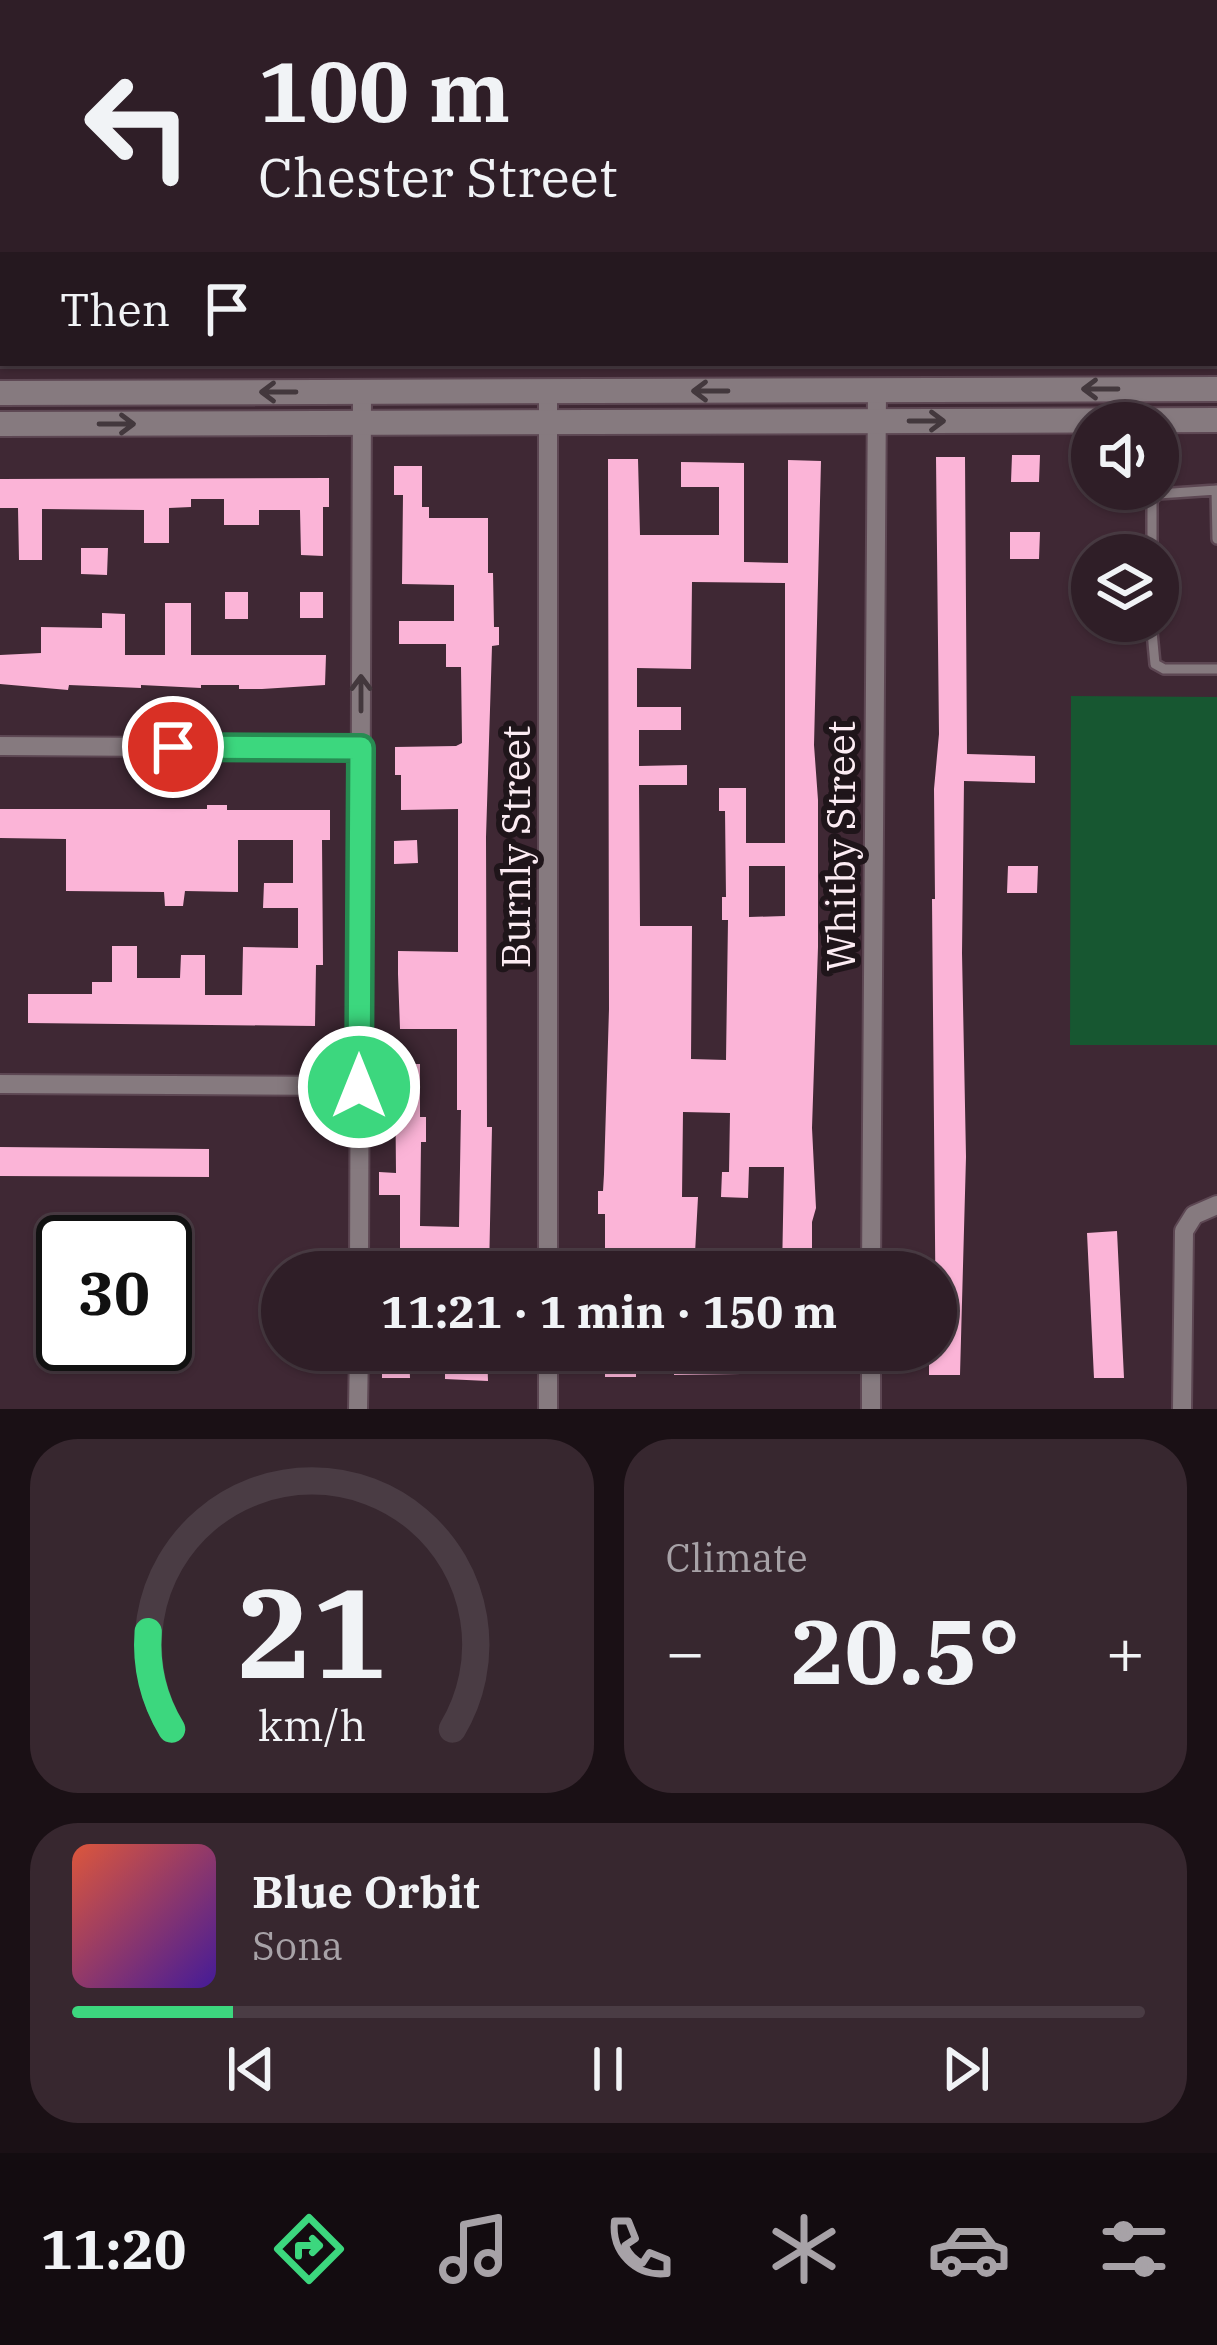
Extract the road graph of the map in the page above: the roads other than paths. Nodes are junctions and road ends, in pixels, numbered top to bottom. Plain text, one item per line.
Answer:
1 (1217, 389) edge
2 (548, 391) junction
3 (877, 391) junction
4 (362, 392) junction
5 (0, 393) edge
6 (1217, 420) edge
7 (877, 421) junction
8 (548, 422) junction
9 (0, 424) edge
10 (362, 424) junction
11 (1217, 490) edge
12 (1152, 534) edge
13 (1217, 539) edge
14 (1151, 642) edge
15 (1217, 669) edge
16 (0, 746) edge
17 (361, 748) junction
18 (0, 1084) edge
19 (359, 1087) junction
20 (1217, 1205) edge
21 (358, 1251) edge
22 (548, 1251) edge
23 (872, 1251) edge
24 (358, 1371) edge
25 (548, 1371) edge
26 (871, 1371) edge
27 (358, 1409) edge
28 (548, 1409) edge
29 (871, 1409) edge
30 (1181, 1409) edge

1 -> 3 street
3 -> 2 street
2 - 4 street
2 - 8 street, Burnly Street
3 - 7 street, Whitby Street
4 -> 5 street
4 - 10 street
7 -> 6 street
7 - 8 street
7 - 23 street, Whitby Street
8 - 10 street
8 - 22 street, Burnly Street
9 -> 10 street
17 -> 10 street
11 - 12 lane
11 - 13 lane
14 - 15 lane
16 - 17 street
17 - 19 street
18 - 19 street
19 - 21 street
20 - 30 street
24 - 27 street
25 - 28 street
26 - 29 street

